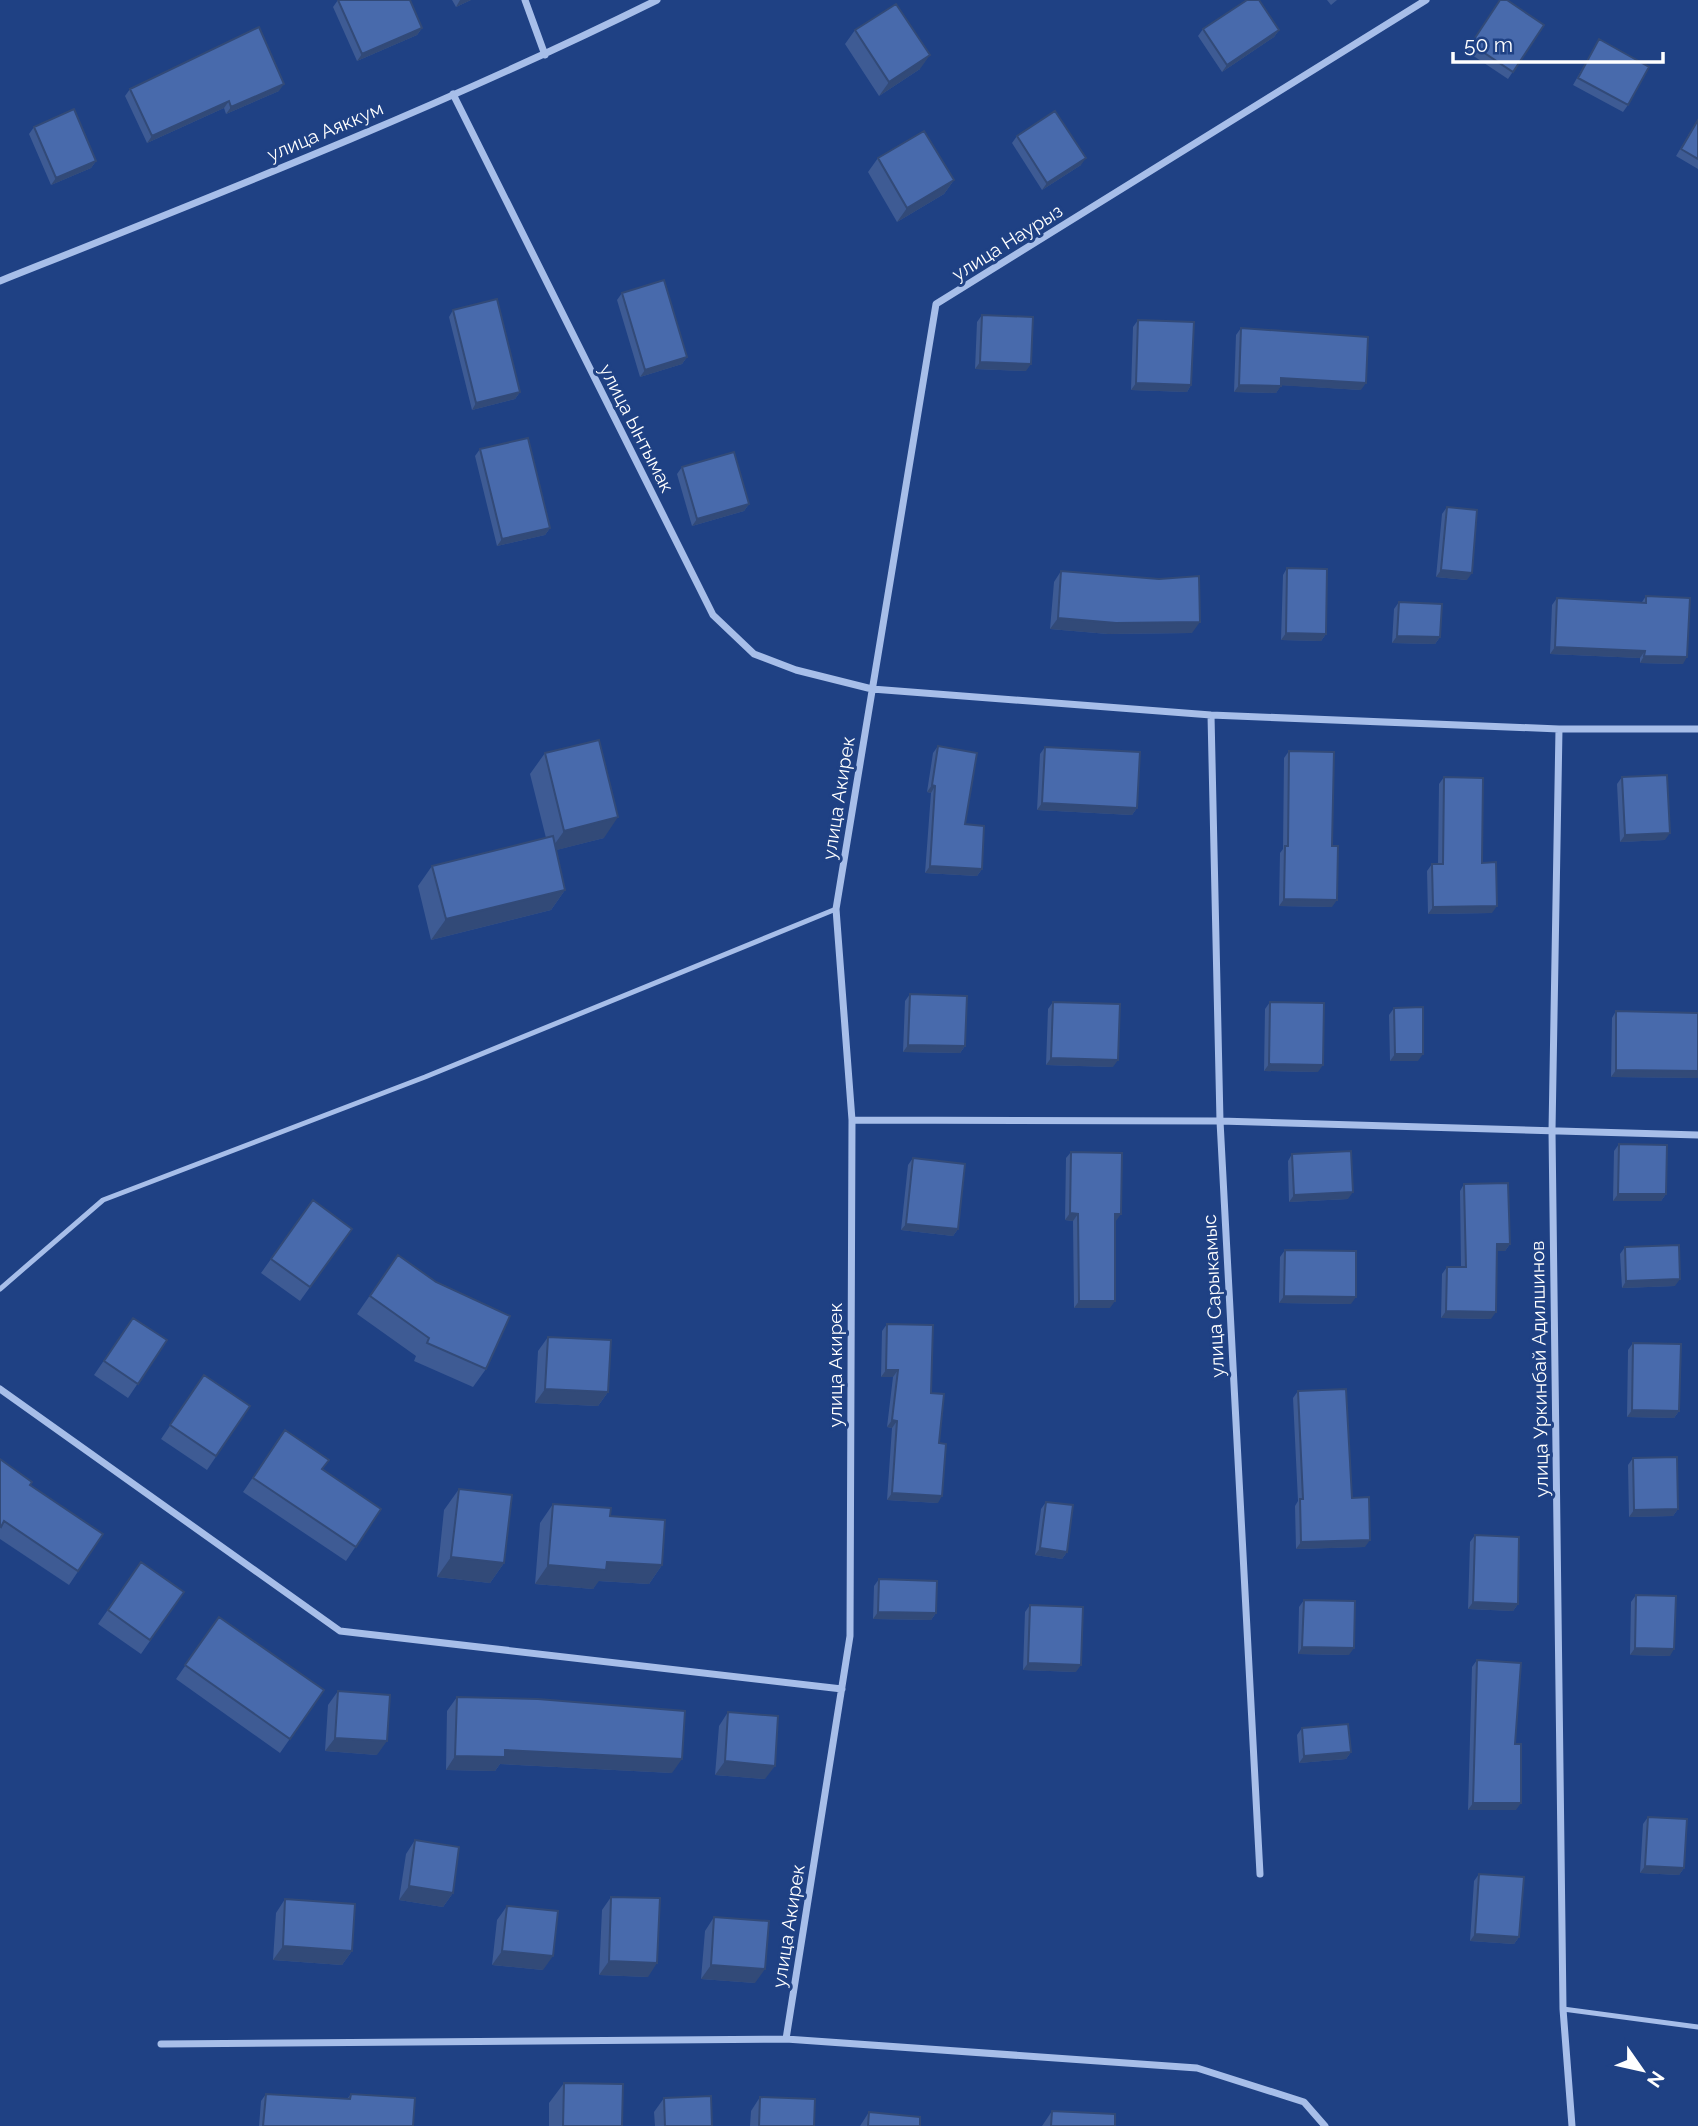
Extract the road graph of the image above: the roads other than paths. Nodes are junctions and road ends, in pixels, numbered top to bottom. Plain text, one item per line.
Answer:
1 (525, 0) edge
2 (657, 0) edge
3 (1426, 0) edge
4 (545, 55) junction
5 (453, 94) junction
6 (0, 281) edge
7 (872, 689) junction
8 (1211, 715) junction
9 (1559, 729) junction
10 (1698, 729) edge
11 (836, 909) junction
12 (852, 1120) junction
13 (1220, 1121) junction
14 (1552, 1131) junction
15 (1698, 1136) edge
16 (0, 1289) edge
17 (0, 1389) edge
18 (842, 1689) junction
19 (1260, 1874) dead end
20 (1563, 2010) junction
21 (1698, 2027) edge
22 (786, 2039) junction
23 (161, 2044) dead end
24 (1325, 2126) edge
25 (1572, 2126) edge

1 - 4 street
2 - 4 street, улица Аяккум
3 - 7 street, улица Наурыз
4 - 5 street, улица Аяккум
5 - 6 street, улица Аяккум
5 - 7 street, улица Ынтымак
7 - 8 street, улица Ынтымак
7 - 11 street, улица Акирек
8 - 9 street, улица Ынтымак
8 - 13 street, улица Сарыкамыс
9 - 10 street, улица Ынтымак
9 - 14 street, улица Уркинбай Адилшинов
11 - 12 street, улица Акирек
11 - 16 lane
12 - 13 street
12 - 18 street, улица Акирек
13 - 14 street
13 - 19 street, улица Сарыкамыс
14 - 15 street
14 - 20 street, улица Уркинбай Адилшинов
17 - 18 street
18 - 22 street, улица Акирек
20 - 21 lane
20 - 25 street, улица Уркинбай Адилшинов
22 - 23 street
22 - 24 street

